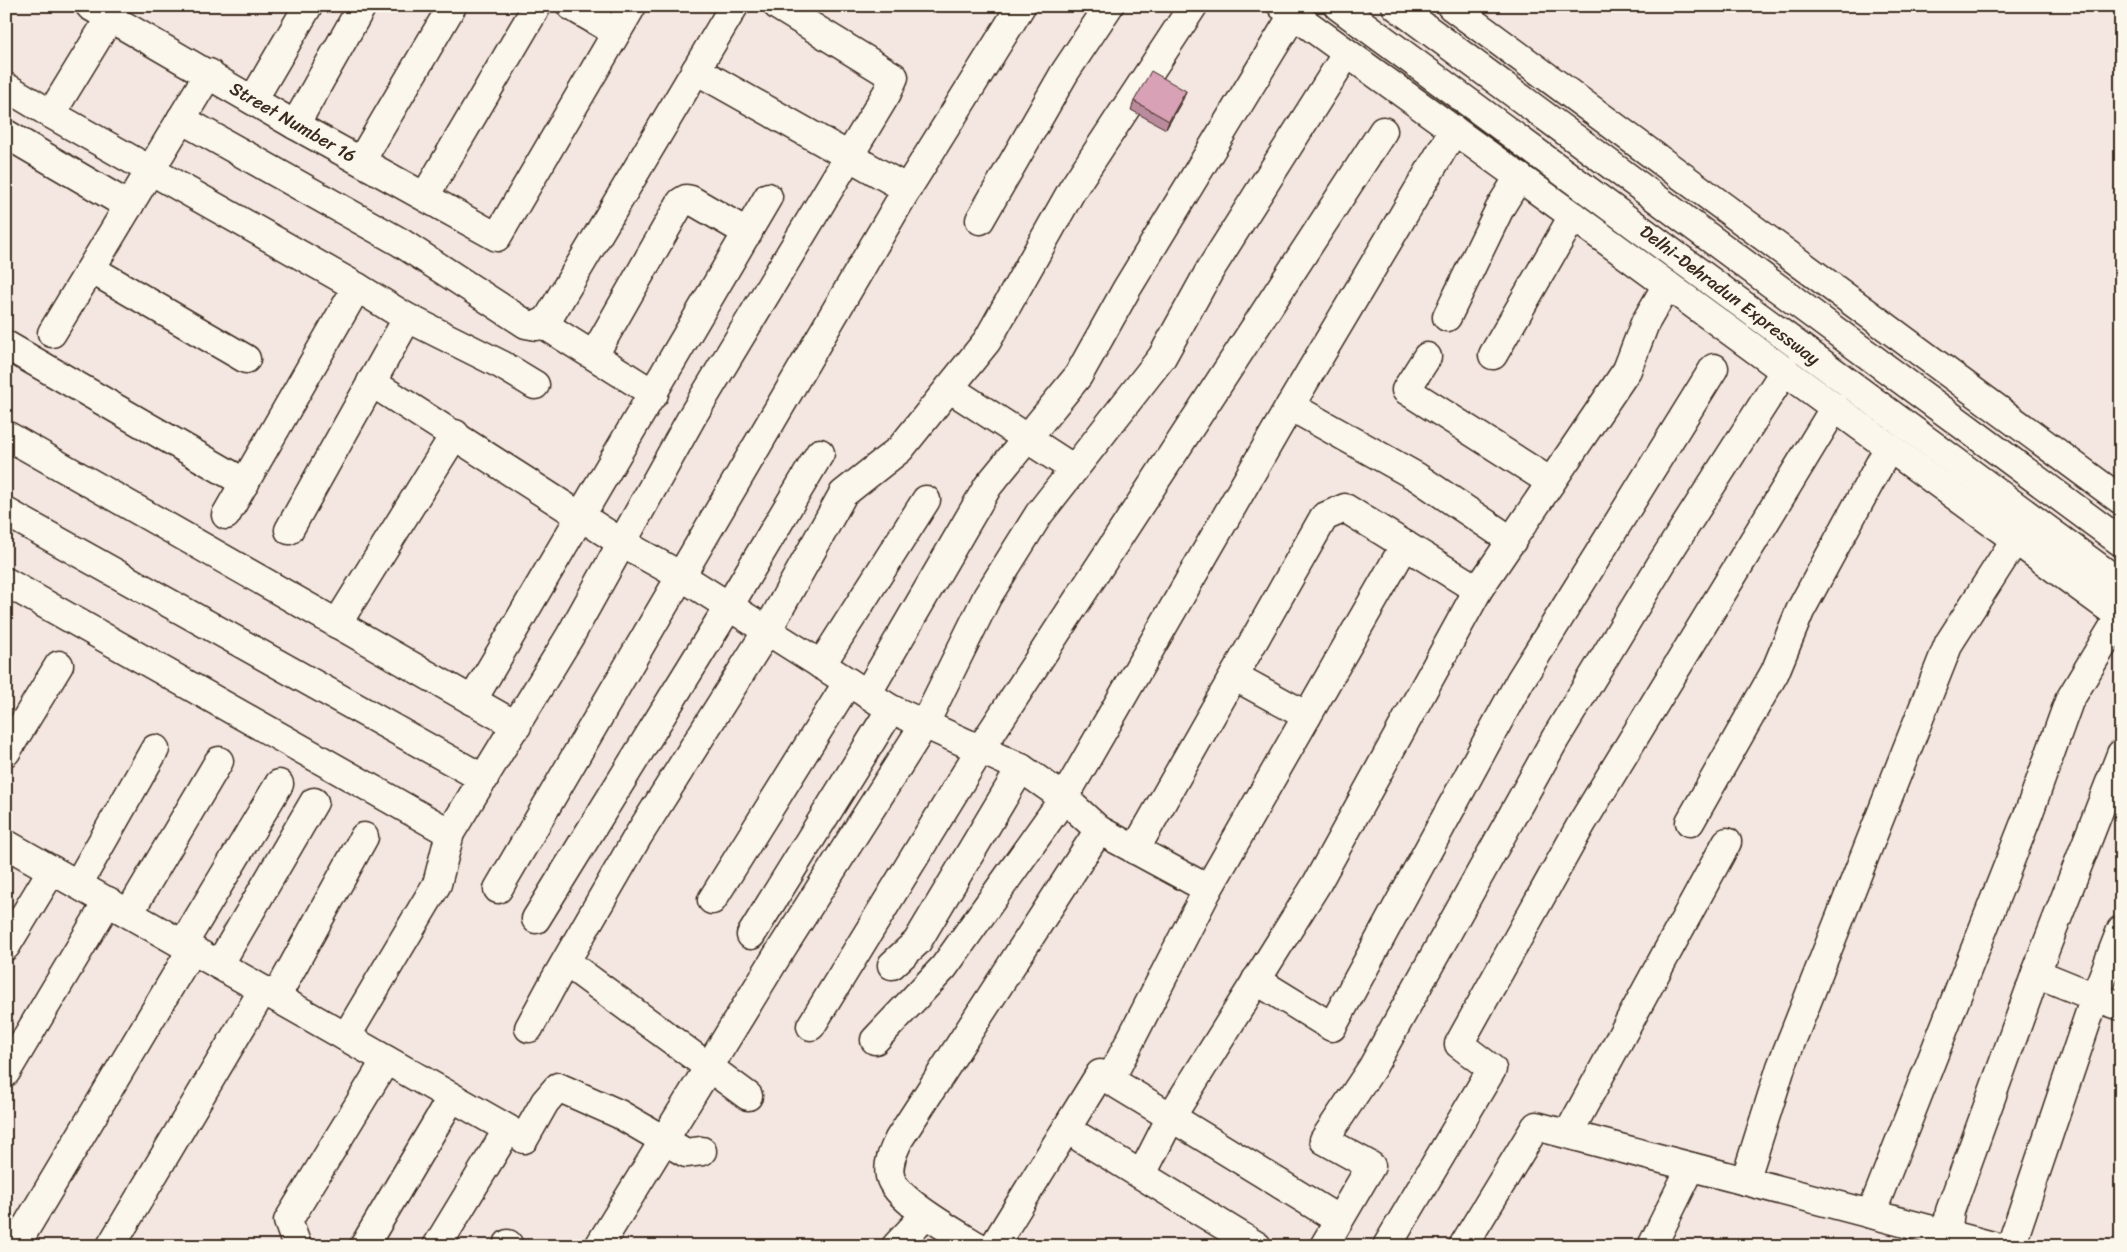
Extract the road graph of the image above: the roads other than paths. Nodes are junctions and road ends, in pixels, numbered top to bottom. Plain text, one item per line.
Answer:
1 (308, 6) edge
2 (362, 6) edge
3 (452, 6) edge
4 (536, 6) edge
5 (571, 6) edge
6 (632, 6) edge
7 (734, 6) edge
8 (778, 6) edge
9 (1021, 6) edge
10 (1109, 6) edge
11 (1193, 6) edge
12 (1338, 6) edge
13 (1396, 6) edge
14 (1451, 6) edge
15 (99, 12) edge
16 (1284, 23) edge
17 (616, 32) junction
18 (1337, 68) junction
19 (696, 70) junction
20 (209, 73) junction
21 (6, 86) edge
22 (253, 100) junction
23 (51, 114) junction
24 (181, 119) junction
25 (295, 124) junction
26 (1383, 131) dead end
27 (6, 134) edge
28 (1442, 149) junction
29 (848, 157) junction
30 (361, 161) junction
31 (150, 170) junction
32 (908, 189) junction
33 (1510, 192) junction
34 (425, 196) junction
35 (768, 197) dead end
36 (129, 206) junction
37 (980, 220) dead end
38 (748, 233) junction
39 (1562, 237) junction
40 (91, 269) junction
41 (357, 287) junction
42 (1657, 303) junction
43 (404, 316) junction
44 (1447, 317) dead end
45 (543, 324) junction
46 (52, 333) dead end
47 (6, 345) edge
48 (594, 355) junction
49 (1493, 355) dead end
50 (1427, 356) dead end
51 (246, 359) dead end
52 (1714, 368) dead end
53 (1785, 370) junction
54 (371, 382) junction
55 (535, 385) dead end
56 (949, 388) junction
57 (654, 394) junction
58 (1290, 406) junction
59 (1835, 407) junction
60 (455, 434) junction
61 (6, 435) edge
62 (1027, 439) junction
63 (1889, 447) junction
64 (820, 453) dead end
65 (1074, 469) junction
66 (1551, 482) junction
67 (245, 483) junction
68 (926, 500) dead end
69 (2121, 500) edge
70 (6, 512) edge
71 (226, 515) dead end
72 (581, 516) junction
73 (289, 530) dead end
74 (2015, 540) junction
75 (1512, 541) junction
76 (2121, 542) edge
77 (622, 543) junction
78 (1405, 545) junction
79 (681, 576) junction
80 (6, 582) edge
81 (2121, 584) edge
82 (1478, 590) junction
83 (729, 606) junction
84 (2120, 616) edge
85 (337, 624) junction
86 (767, 630) junction
87 (60, 665) dead end
88 (821, 665) junction
89 (1234, 676) junction
90 (858, 688) junction
91 (472, 701) junction
92 (891, 709) junction
93 (1307, 716) junction
94 (924, 725) junction
95 (517, 726) junction
96 (155, 749) dead end
97 (980, 750) junction
98 (6, 752) edge
99 (2121, 754) edge
100 (219, 761) dead end
101 (1021, 768) junction
102 (484, 779) junction
103 (279, 784) dead end
104 (1064, 798) junction
105 (314, 802) dead end
106 (1690, 822) dead end
107 (1099, 830) junction
108 (450, 833) junction
109 (364, 837) dead end
110 (1727, 842) dead end
111 (8, 849) edge
112 (1135, 850) junction
113 (52, 870) junction
114 (78, 884) junction
115 (498, 889) dead end
116 (1208, 889) junction
117 (712, 900) dead end
118 (118, 907) junction
119 (536, 919) dead end
120 (2121, 930) edge
121 (751, 935) dead end
122 (6, 946) edge
123 (188, 947) junction
124 (566, 962) junction
125 (219, 965) junction
126 (892, 965) dead end
127 (2036, 973) junction
128 (1256, 980) junction
129 (269, 993) junction
130 (2096, 997) junction
131 (2121, 1006) edge
132 (810, 1026) dead end
133 (529, 1028) dead end
134 (346, 1037) junction
135 (874, 1040) dead end
136 (386, 1060) junction
137 (708, 1067) junction
138 (6, 1072) edge
139 (1110, 1080) junction
140 (748, 1096) dead end
141 (452, 1097) junction
142 (1171, 1117) junction
143 (1568, 1134) junction
144 (1081, 1138) dead end
145 (524, 1139) dead end
146 (664, 1140) junction
147 (702, 1152) dead end
148 (1691, 1167) junction
149 (1142, 1174) junction
150 (1745, 1181) junction
151 (1871, 1214) junction
152 (925, 1215) junction
153 (1339, 1220) junction
154 (1946, 1234) junction
155 (442, 1244) edge
156 (15, 1246) edge
157 (111, 1246) edge
158 (297, 1246) edge
159 (364, 1246) edge
160 (599, 1246) edge
161 (896, 1246) edge
162 (977, 1246) edge
163 (994, 1246) edge
164 (1256, 1246) edge
165 (1324, 1246) edge
166 (1387, 1246) edge
167 (1463, 1246) edge
168 (1652, 1246) edge
169 (1993, 1246) edge
170 (2011, 1246) edge

1 - 22 main road
2 - 25 main road
3 - 30 main road
4 - 34 main road
5 - 17 main road
6 - 17 main road
7 - 19 main road
8 - 29 main road
9 - 32 main road
10 - 37 main road
11 - 56 main road
12 - 81 main road, Delhi-Dehradun Expressway
13 - 76 main road, Delhi-Dehradun Expressway
14 - 69 main road
15 - 20 main road, Street Number 16
15 - 23 main road
16 - 18 main road
16 - 62 main road
17 - 34 main road, Street Number 16
18 - 28 main road
18 - 65 main road
19 - 29 main road
19 - 45 main road
20 - 22 main road, Street Number 16
20 - 24 main road
21 - 23 main road
22 - 25 main road, Street Number 16
23 - 31 main road
24 - 31 main road
24 - 45 main road
25 - 30 main road, Street Number 16
26 - 97 main road
27 - 36 main road
28 - 33 main road
28 - 58 main road
29 - 32 main road
29 - 77 main road
30 - 34 main road, Street Number 16
31 - 36 main road
31 - 41 main road
32 - 79 main road
33 - 39 main road
33 - 44 main road
35 - 38 main road
36 - 40 main road
38 - 48 main road
38 - 57 main road
39 - 42 main road
39 - 49 main road
40 - 46 main road
40 - 51 main road
41 - 43 main road
41 - 67 main road
42 - 53 main road
42 - 66 main road
43 - 54 main road
43 - 55 main road
45 - 48 main road
47 - 67 main road
48 - 57 main road
50 - 66 main road
52 - 128 main road
53 - 59 main road
53 - 153 main road
54 - 60 main road
54 - 73 main road
56 - 62 main road
56 - 86 main road
57 - 72 main road
58 - 75 main road
58 - 104 main road
59 - 63 main road
59 - 166 main road
60 - 72 main road
60 - 85 main road
61 - 85 main road
62 - 65 main road
62 - 90 main road
63 - 74 main road
63 - 106 main road
64 - 83 main road
65 - 94 main road
66 - 75 main road
67 - 71 main road
68 - 88 main road
70 - 102 main road
72 - 77 main road
72 - 91 main road
74 - 84 main road
74 - 150 main road
75 - 82 main road
77 - 79 main road
77 - 95 main road
78 - 82 main road
78 - 89 main road
78 - 93 main road
79 - 83 main road
79 - 115 main road
80 - 108 main road
82 - 128 main road
83 - 86 main road
83 - 119 main road
84 - 151 main road
85 - 91 main road
86 - 88 main road
86 - 124 main road
87 - 98 main road
88 - 90 main road
89 - 93 main road
89 - 112 main road
90 - 92 main road
90 - 117 main road
91 - 95 main road
92 - 94 main road
92 - 121 main road
93 - 116 main road
94 - 97 main road
94 - 137 main road
95 - 102 main road
96 - 114 main road
97 - 101 main road
97 - 132 main road
99 - 127 main road
100 - 118 main road
101 - 104 main road
101 - 126 main road
102 - 108 main road
103 - 123 main road
104 - 107 main road
104 - 135 main road
105 - 125 main road
107 - 112 main road
107 - 152 main road
108 - 134 main road
109 - 129 main road
110 - 143 main road
111 - 113 main road
112 - 116 main road
113 - 114 main road
113 - 122 main road
114 - 118 main road
116 - 139 main road
118 - 123 main road
118 - 138 main road
120 - 130 main road
123 - 125 main road
123 - 156 main road
124 - 133 main road
124 - 137 main road
125 - 129 main road
127 - 130 main road
127 - 154 main road
128 - 142 main road
129 - 134 main road
129 - 157 main road
130 - 131 main road
130 - 170 main road
134 - 136 main road
136 - 141 main road
136 - 158 main road
137 - 140 main road
137 - 146 main road
139 - 142 main road
139 - 163 main road
141 - 155 main road
141 - 159 main road
142 - 149 main road
142 - 153 main road
143 - 148 main road
143 - 167 main road
144 - 149 main road
145 - 146 main road
146 - 147 main road
146 - 160 main road
148 - 150 main road
148 - 168 main road
149 - 164 main road
150 - 151 main road
151 - 154 main road
152 - 161 main road
152 - 162 main road
153 - 165 main road
154 - 169 main road

